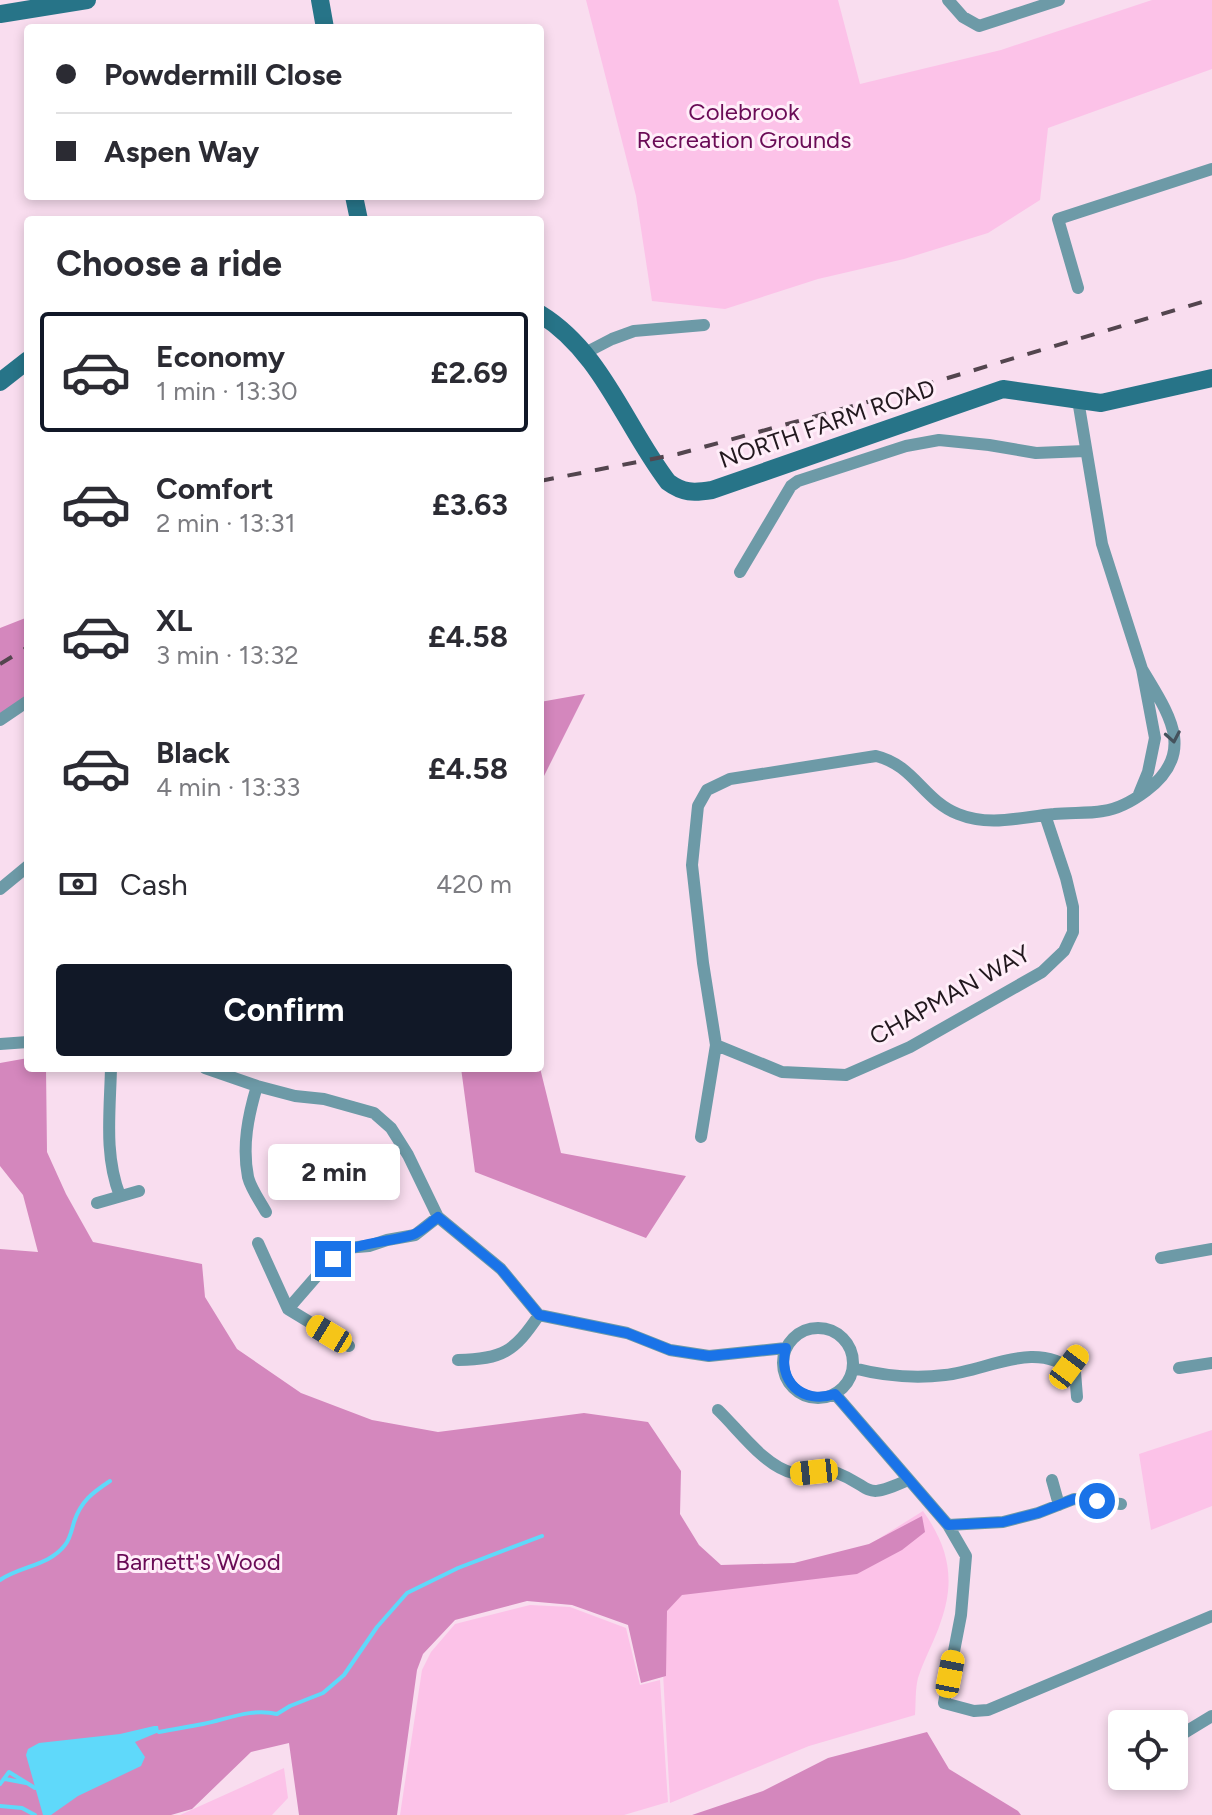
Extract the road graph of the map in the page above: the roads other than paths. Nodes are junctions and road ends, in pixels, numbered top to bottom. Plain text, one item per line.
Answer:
1 (87, 0) edge
2 (320, 0) edge
3 (948, 0) edge
4 (1059, 0) edge
5 (0, 14) edge
6 (324, 24) edge
7 (1212, 169) edge
8 (1078, 288) dead end
9 (544, 317) edge
10 (704, 325) dead end
11 (585, 353) junction
12 (24, 363) edge
13 (1212, 378) edge
14 (0, 382) edge
15 (1078, 400) junction
16 (1085, 451) junction
17 (740, 572) dead end
18 (1142, 669) junction
19 (24, 704) edge
20 (0, 720) edge
21 (1138, 797) junction
22 (1045, 815) junction
23 (24, 869) edge
24 (0, 889) edge
25 (24, 1042) edge
26 (0, 1044) edge
27 (716, 1045) junction
28 (111, 1072) edge
29 (217, 1072) edge
30 (257, 1086) junction
31 (701, 1137) dead end
32 (139, 1191) dead end
33 (120, 1196) junction
34 (97, 1203) dead end
35 (266, 1212) dead end
36 (438, 1217) junction
37 (258, 1243) dead end
38 (1212, 1249) edge
39 (1161, 1258) dead end
40 (288, 1309) junction
41 (539, 1315) junction
42 (349, 1346) dead end
43 (786, 1348) junction
44 (1080, 1353) dead end
45 (458, 1360) dead end
46 (1212, 1363) edge
47 (1069, 1367) junction
48 (853, 1368) junction
49 (1179, 1368) dead end
50 (835, 1394) junction
51 (1077, 1397) dead end
52 (718, 1410) dead end
53 (908, 1480) junction
54 (1052, 1480) dead end
55 (1121, 1504) dead end
56 (1059, 1505) junction
57 (948, 1525) junction
58 (1212, 1616) edge
59 (1212, 1716) edge
60 (1188, 1731) edge

1 - 5 street
2 - 6 street
3 - 4 street
7 - 8 street
9 - 11 street, NORTH FARM ROAD
10 - 11 street
11 - 15 street, NORTH FARM ROAD
12 - 14 street
13 - 15 street, NORTH FARM ROAD
15 - 16 street
16 - 17 street
16 - 18 street
18 - 21 street
18 -> 21 street
19 - 20 street
21 - 22 street
22 - 27 street, CHAPMAN WAY
22 - 27 street
23 - 24 street
25 - 26 street
27 - 31 street
28 - 33 street
29 - 30 street
30 - 35 street
30 - 36 street
32 - 33 street
33 - 34 street
36 - 40 street
36 - 41 street
37 - 40 street
38 - 39 street
40 - 42 street
41 - 43 street
41 - 45 street
43 - 48 street
43 - 50 street
44 - 47 street
46 - 49 street
47 - 48 street
47 - 51 street
48 - 50 street
50 - 53 street
52 - 53 street
53 - 57 street
54 - 56 street
55 - 56 street
56 - 57 street
57 - 58 street
59 - 60 street

